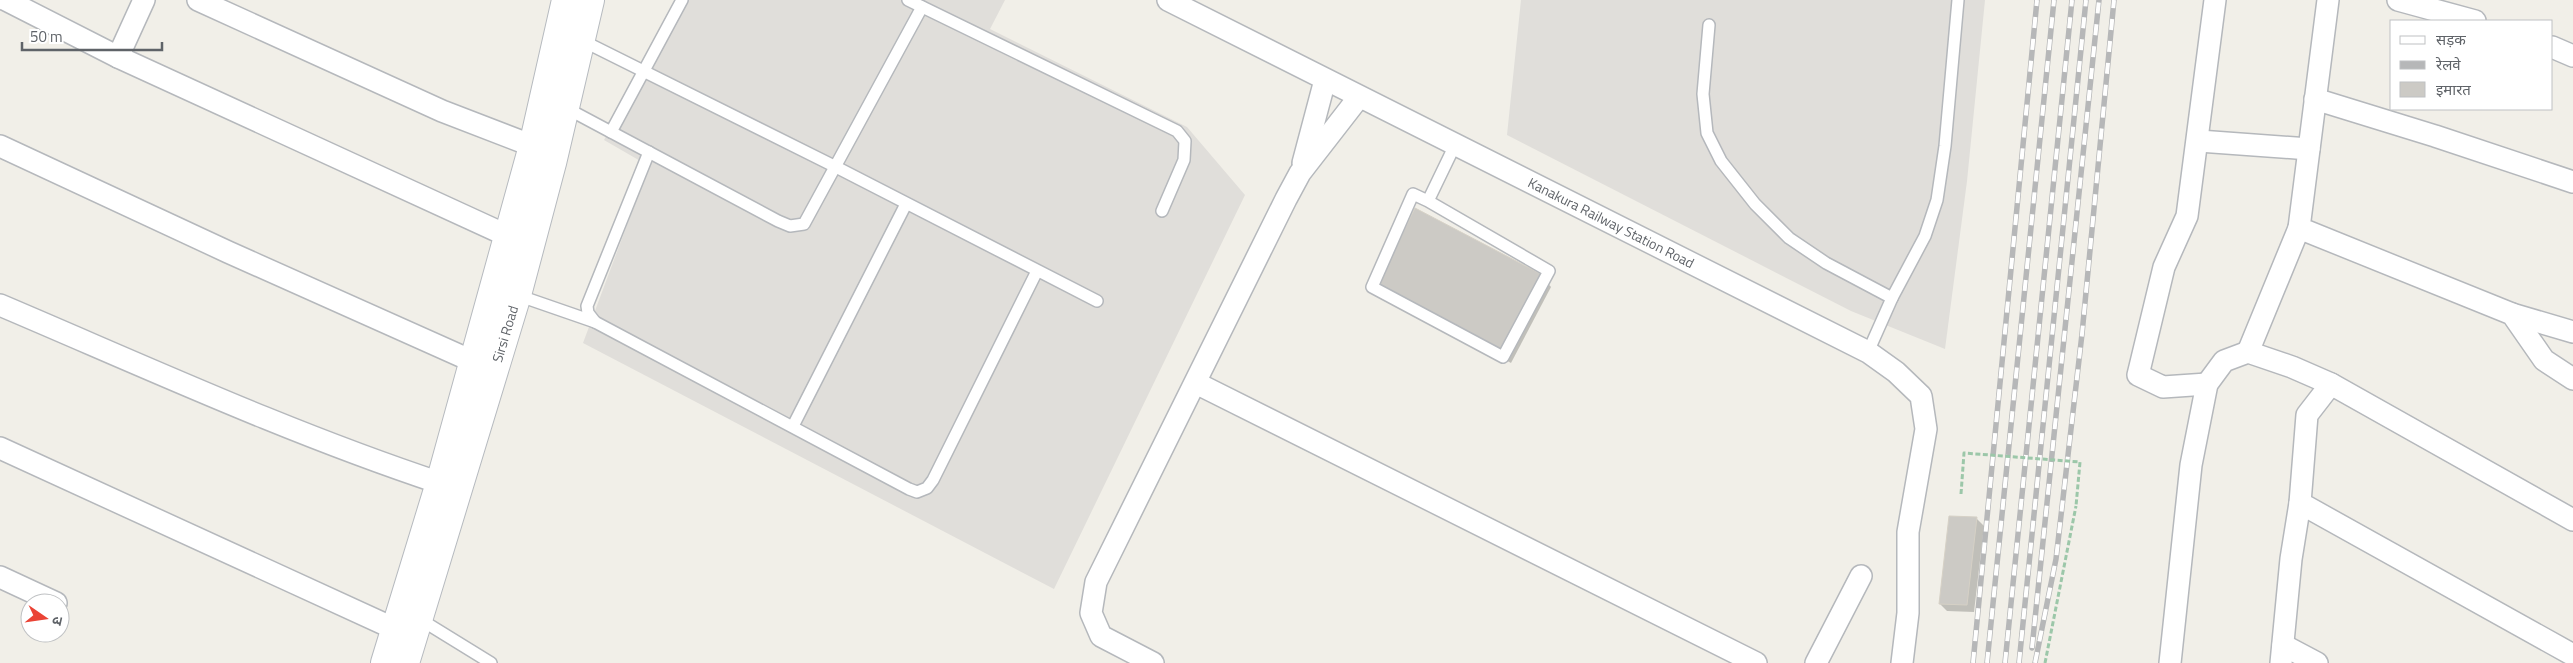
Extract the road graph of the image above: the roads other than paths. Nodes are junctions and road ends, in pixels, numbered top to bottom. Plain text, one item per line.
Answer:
1 (6, 0) edge
2 (144, 0) edge
3 (198, 0) edge
4 (566, 0) edge
5 (590, 0) edge
6 (682, 0) edge
7 (908, 0) edge
8 (1168, 0) edge
9 (1958, 0) edge
10 (2215, 0) edge
11 (2328, 0) edge
12 (2398, 0) edge
13 (922, 7) junction
14 (2471, 20) edge
15 (1709, 25) dead end
16 (580, 40) junction
17 (2553, 47) edge
18 (2573, 56) edge
19 (118, 57) junction
20 (644, 72) junction
21 (1325, 80) junction
22 (1359, 97) junction
23 (2315, 99) junction
24 (564, 108) junction
25 (611, 132) junction
26 (2199, 141) junction
27 (1454, 145) junction
28 (0, 146) edge
29 (533, 146) junction
30 (2309, 149) junction
31 (649, 152) junction
32 (836, 167) junction
33 (1300, 173) junction
34 (2573, 182) edge
35 (1428, 201) junction
36 (906, 204) junction
37 (1162, 211) dead end
38 (2299, 228) junction
39 (519, 238) junction
40 (1037, 271) junction
41 (517, 295) junction
42 (1892, 298) junction
43 (1097, 301) dead end
44 (0, 305) edge
45 (2512, 314) junction
46 (595, 322) junction
47 (2573, 332) edge
48 (1868, 352) junction
49 (2248, 352) junction
50 (472, 361) junction
51 (2573, 378) edge
52 (1196, 383) junction
53 (2207, 384) junction
54 (2330, 384) junction
55 (793, 426) junction
56 (0, 448) edge
57 (440, 483) junction
58 (2300, 503) junction
59 (2573, 520) edge
60 (1861, 576) dead end
61 (0, 578) edge
62 (33, 593) edge
63 (407, 624) junction
64 (2282, 654) edge
65 (2573, 655) edge
66 (385, 663) edge
67 (405, 663) edge
68 (491, 663) edge
69 (1153, 663) edge
70 (1756, 663) edge
71 (1816, 663) edge
72 (1902, 663) edge
73 (2170, 663) edge
74 (2317, 663) edge

1 - 19 street
2 - 19 street
3 - 29 street
4 - 29 main road, Sirsi Road
5 - 16 main road, Sirsi Road
6 - 20 lane
7 - 13 lane
8 - 21 street, Kanakura Railway Station Road
9 - 42 lane
10 - 26 street
11 - 23 street
12 - 14 street
13 - 32 lane
13 - 37 lane
15 - 42 lane
16 - 20 lane
16 - 24 main road, Sirsi Road
17 - 18 street
19 - 39 street
20 - 25 lane
20 - 32 lane
21 - 22 street, Kanakura Railway Station Road
21 - 33 street
22 - 27 street, Kanakura Railway Station Road
22 - 33 street
23 - 30 street
23 - 34 street
24 - 25 lane
24 - 39 main road, Sirsi Road
25 - 31 lane
26 - 30 street
26 - 53 street
27 - 35 lane
27 - 48 street, Kanakura Railway Station Road
28 - 50 street
29 - 39 main road, Sirsi Road
30 - 38 street
31 - 32 lane
31 - 46 lane
32 - 36 lane
33 - 52 street
35 - 35 lane
36 - 40 lane
36 - 55 lane
38 - 45 street
38 - 49 street
39 - 41 main road, Sirsi Road
39 - 50 main road, Sirsi Road
40 - 43 lane
40 - 55 lane
41 - 46 lane
41 - 63 main road, Sirsi Road
42 - 48 lane
44 - 57 street
45 - 47 street
45 - 51 street
46 - 55 lane
48 - 72 street, Kanakura Railway Station Road
49 - 53 street
49 - 54 street
50 - 57 main road, Sirsi Road
52 - 69 street
52 - 70 street
53 - 73 street
54 - 58 street
54 - 59 street
56 - 63 street
57 - 63 main road, Sirsi Road
58 - 64 street
58 - 65 street
60 - 71 street
61 - 62 street
63 - 66 main road, Sirsi Road
63 - 67 main road, Sirsi Road
63 - 68 lane
64 - 74 street

